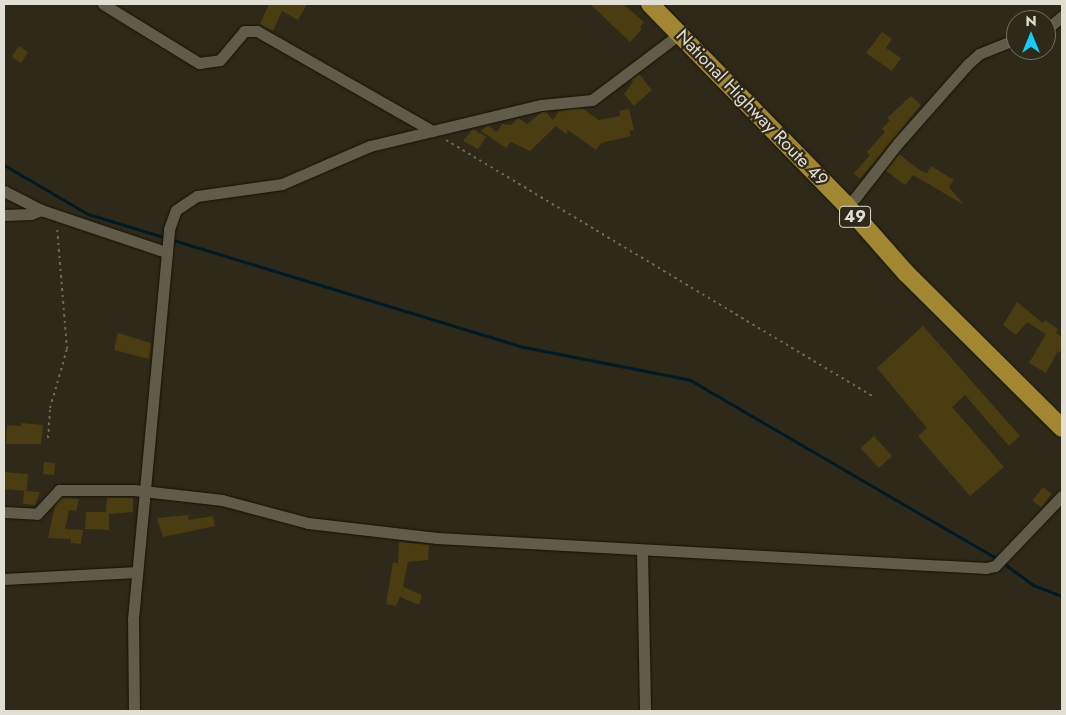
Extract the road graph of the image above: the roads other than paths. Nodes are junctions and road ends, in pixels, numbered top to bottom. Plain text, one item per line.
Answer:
1 (103, 4) edge
2 (650, 4) edge
3 (681, 33) junction
4 (1006, 44) edge
5 (432, 131) junction
6 (4, 191) edge
7 (846, 205) junction
8 (41, 210) junction
9 (4, 215) edge
10 (166, 252) junction
11 (1062, 428) edge
12 (146, 492) junction
13 (1062, 496) edge
14 (4, 512) edge
15 (642, 551) junction
16 (137, 572) junction
17 (4, 579) edge
18 (134, 711) edge
19 (645, 711) edge

1 - 5 street
2 - 3 highway, National Highway Route 49 / 49
3 - 5 street
3 - 7 highway, National Highway Route 49 / 49
4 - 7 street
5 - 10 street
6 - 8 street
7 - 11 highway, National Highway Route 49 / 49
8 - 9 street
8 - 10 street
10 - 12 street
12 - 14 street
12 - 15 street
12 - 16 street
13 - 15 street
15 - 19 street
16 - 17 street
16 - 18 street

